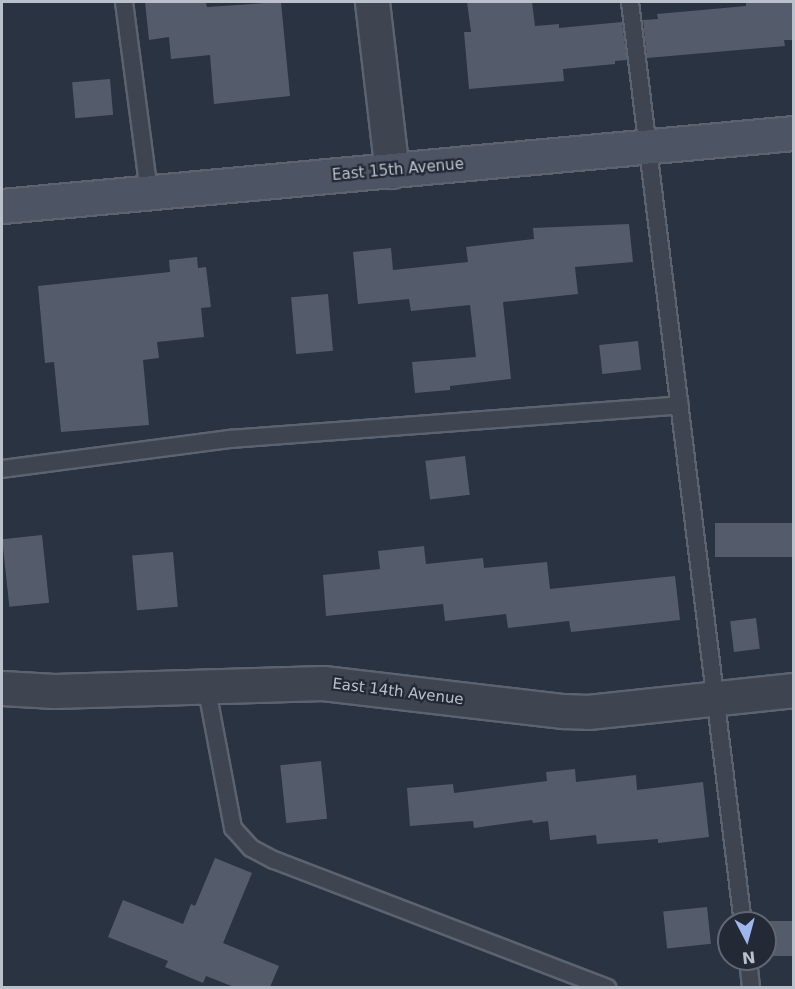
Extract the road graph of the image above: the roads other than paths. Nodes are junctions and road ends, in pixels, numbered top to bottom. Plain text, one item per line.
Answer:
1 (124, 2) edge
2 (372, 2) edge
3 (630, 2) edge
4 (794, 133) edge
5 (647, 147) junction
6 (392, 171) junction
7 (149, 193) junction
8 (2, 206) edge
9 (680, 405) junction
10 (2, 469) edge
11 (207, 685) junction
12 (2, 688) edge
13 (794, 690) edge
14 (714, 698) junction
15 (741, 911) edge
16 (749, 971) edge
17 (607, 987) edge
18 (751, 987) edge

1 - 7 lane
2 - 6 street
3 - 5 lane
4 - 5 main road, East 15th Avenue
5 - 6 main road, East 15th Avenue
5 - 9 lane
6 - 7 main road, East 15th Avenue
7 - 8 main road, East 15th Avenue
9 - 10 lane
9 - 14 lane
11 - 12 street, East 14th Avenue
11 - 14 street, East 14th Avenue
11 - 17 lane
13 - 14 street, East 14th Avenue
14 - 15 lane
16 - 18 lane

